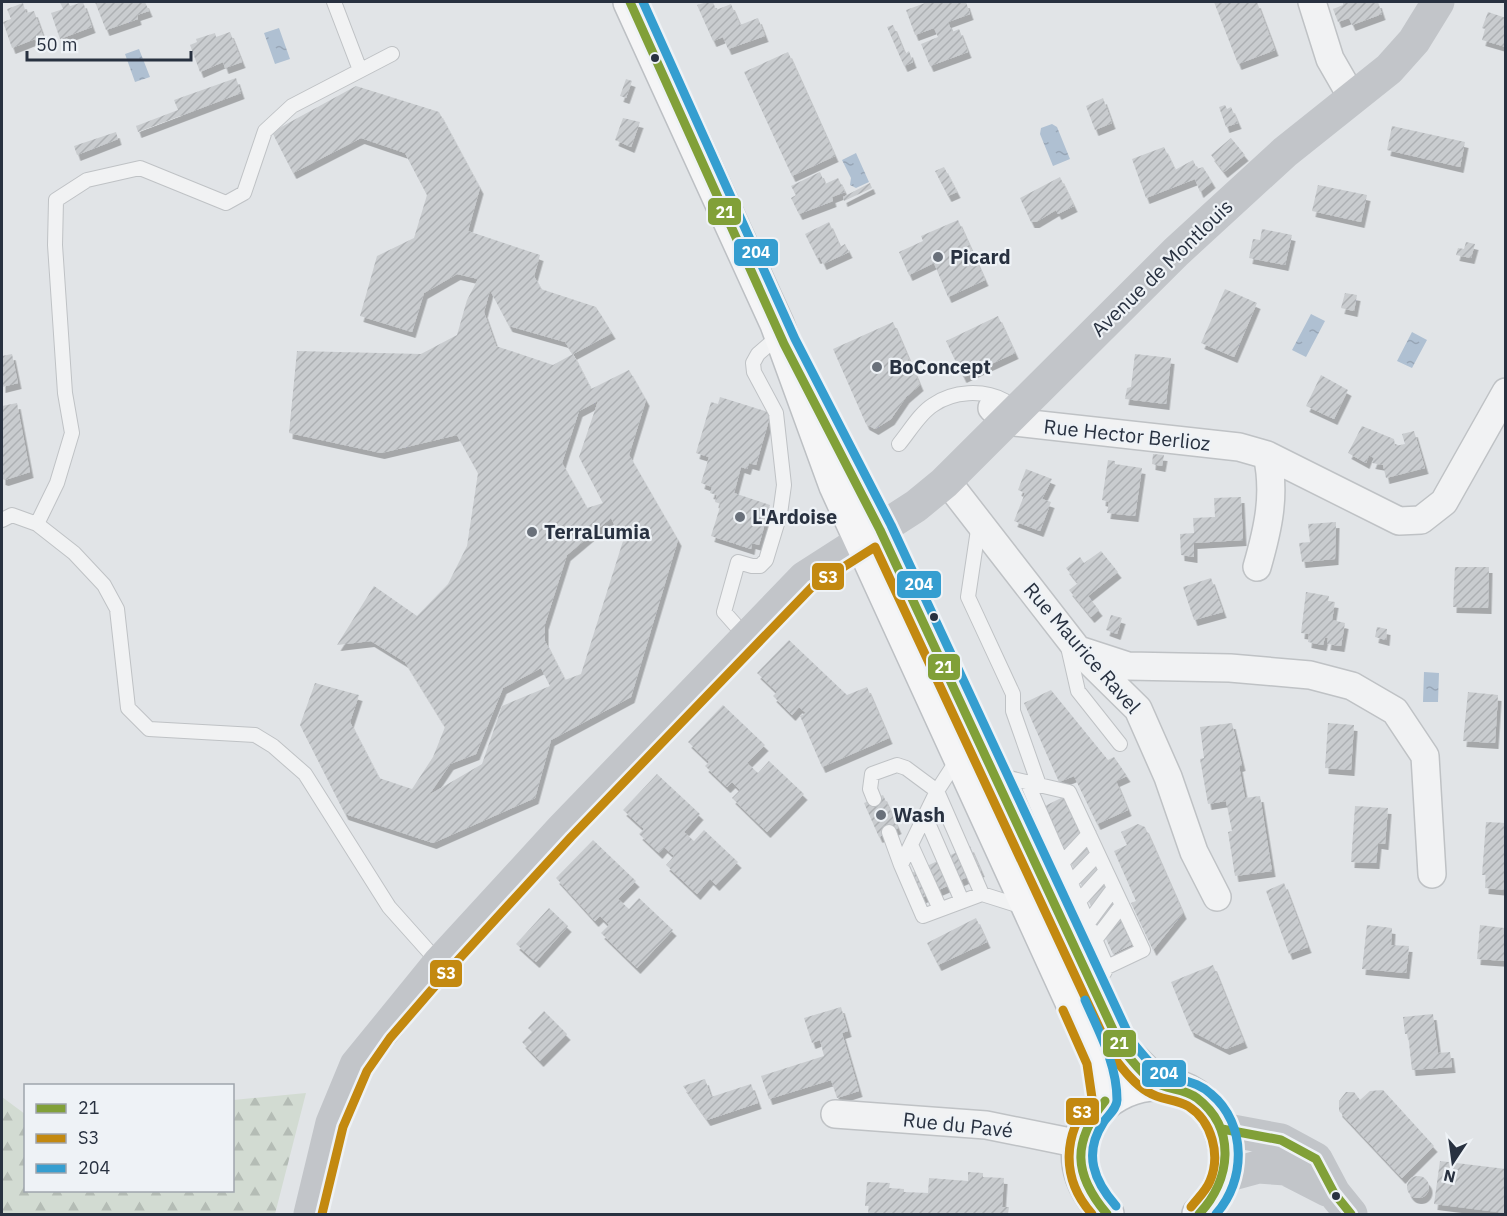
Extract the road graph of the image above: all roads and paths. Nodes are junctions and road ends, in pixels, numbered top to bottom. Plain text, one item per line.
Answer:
1 (334, 2) edge
2 (630, 2) edge
3 (1312, 2) edge
4 (1438, 2) edge
5 (392, 54) dead end
6 (360, 70) junction
7 (1353, 99) junction
8 (783, 339) junction
9 (1506, 392) edge
10 (1004, 413) junction
11 (899, 444) dead end
12 (1267, 455) junction
13 (946, 480) junction
14 (2, 520) edge
15 (979, 523) junction
16 (38, 524) junction
17 (871, 536) junction
18 (1257, 567) dead end
19 (887, 569) junction
20 (747, 638) junction
21 (1072, 642) junction
22 (1120, 744) dead end
23 (960, 756) junction
24 (992, 774) junction
25 (1033, 783) junction
26 (937, 791) junction
27 (874, 799) dead end
28 (925, 816) junction
29 (889, 832) dead end
30 (1089, 834) junction
31 (911, 845) junction
32 (1098, 854) junction
33 (1062, 863) junction
34 (902, 865) junction
35 (1106, 871) junction
36 (1432, 874) dead end
37 (1071, 882) junction
38 (1114, 888) junction
39 (982, 894) junction
40 (1217, 897) dead end
41 (962, 901) junction
42 (1079, 902) junction
43 (1122, 905) junction
44 (940, 909) junction
45 (1031, 909) junction
46 (1088, 923) junction
47 (1095, 940) junction
48 (439, 963) junction
49 (1101, 979) junction
50 (1156, 1083) junction
51 (1105, 1101) junction
52 (835, 1114) dead end
53 (1222, 1129) junction
54 (1080, 1144) junction
55 (1225, 1176) junction
56 (1343, 1204) edge
57 (1200, 1214) edge
58 (309, 1215) edge
59 (1107, 1215) edge

1 - 6 lane
2 - 8 main road
3 - 7 street
4 - 7 street, Avenue de Montlouis
5 - 6 lane
6 - 16 lane
7 - 10 street, Avenue de Montlouis
8 - 17 main road
8 - 17 main road
8 - 20 lane
9 - 12 street, Rue Hector Berlioz
10 - 11 lane
10 - 12 street, Rue Hector Berlioz
10 - 13 street, Avenue de Montlouis
12 - 18 street
13 - 15 street, Rue Maurice Ravel
13 - 17 street, Avenue de Montlouis
14 - 16 lane
15 - 21 street, Rue Maurice Ravel
15 - 25 lane
16 - 48 lane
17 - 19 main road
17 - 20 street, Avenue de Montlouis
19 - 23 main road
19 - 24 main road
20 - 48 street, Avenue de Montlouis
21 - 22 lane
21 - 36 street
21 - 40 street, Rue Maurice Ravel
23 - 26 lane
23 - 45 main road
24 - 25 lane
24 - 49 main road
25 - 30 lane
25 - 33 lane
26 - 27 lane
26 - 28 lane
26 - 39 lane
28 - 31 lane
28 - 41 lane
29 - 34 lane
30 - 32 lane
30 - 33 lane
31 - 34 lane
31 - 44 lane
32 - 35 lane
32 - 37 lane
33 - 37 lane
34 - 44 lane
35 - 38 lane
35 - 42 lane
37 - 42 lane
38 - 43 lane
38 - 46 lane
39 - 41 lane
39 - 45 lane
41 - 44 lane
42 - 46 lane
43 - 47 lane
43 - 49 lane
45 - 51 main road
46 - 47 lane
47 - 49 lane
48 - 58 street, Avenue de Montlouis
49 - 50 main road
50 - 51 main road
50 - 53 main road
51 - 54 main road
52 - 54 street, Rue du Pavé
53 - 55 main road
53 - 56 street
54 - 59 main road
55 - 56 street
55 - 57 main road

